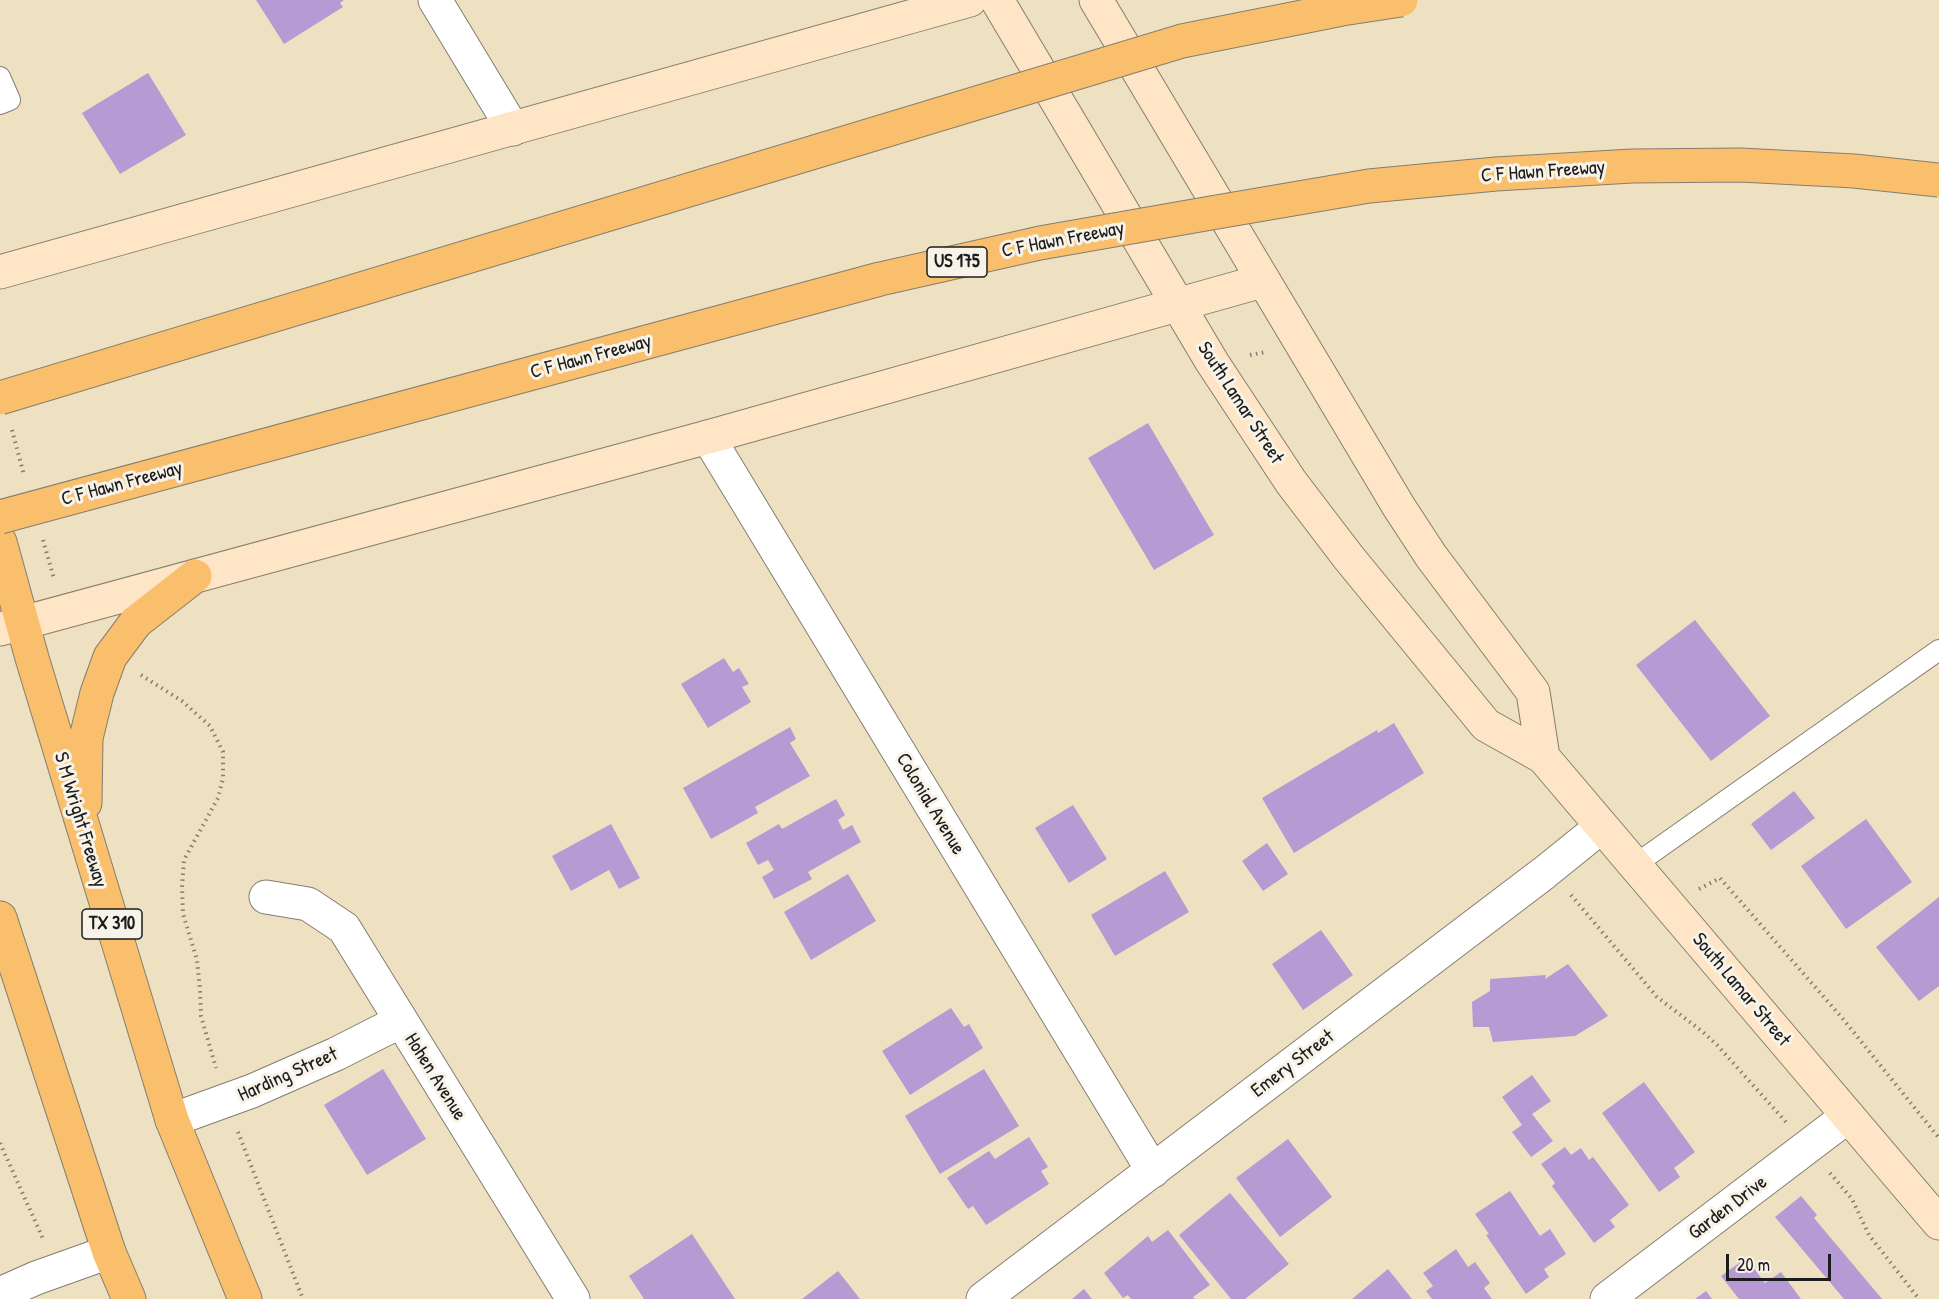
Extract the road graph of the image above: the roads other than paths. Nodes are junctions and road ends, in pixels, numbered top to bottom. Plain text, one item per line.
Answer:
1 (435, 0) edge
2 (970, 0) edge
3 (997, 0) edge
4 (1096, 0) edge
5 (1401, 0) edge
6 (0, 77) edge
7 (0, 104) edge
8 (513, 129) junction
9 (1939, 180) edge
10 (0, 272) edge
11 (1262, 280) junction
12 (1179, 304) junction
13 (0, 398) edge
14 (708, 437) junction
15 (0, 517) edge
16 (0, 542) edge
17 (195, 576) junction
18 (11, 626) edge
19 (1939, 650) edge
20 (1543, 758) junction
21 (1601, 827) junction
22 (85, 837) junction
23 (1636, 864) junction
24 (266, 897) dead end
25 (0, 918) edge
26 (401, 1021) junction
27 (1848, 1116) junction
28 (172, 1120) junction
29 (1153, 1171) junction
30 (1939, 1222) edge
31 (109, 1252) junction
32 (0, 1294) edge
33 (129, 1299) edge
34 (244, 1299) edge
35 (573, 1299) edge
36 (983, 1299) edge
37 (1607, 1299) edge

1 - 8 street
2 - 8 main road
3 - 12 main road, South Lamar Street
4 - 11 main road
5 - 13 main road, bridge
6 - 7 lane
8 - 10 main road
9 - 15 main road, C F Hawn Freeway / US 175, bridge
11 - 12 main road
11 - 20 main road
12 - 14 main road
12 - 20 main road, South Lamar Street
14 - 17 main road
14 - 29 street, Colonial Avenue
16 - 18 main road, S M Wright Freeway / TX 310
17 - 18 main road
17 - 22 main road
18 - 22 main road, S M Wright Freeway / TX 310
19 - 23 lane
20 - 21 main road, South Lamar Street
21 - 23 main road, South Lamar Street
21 - 29 street, Emery Street
22 - 28 main road, S M Wright Freeway / TX 310
23 - 27 main road, South Lamar Street
24 - 26 street, Hohen Avenue
25 - 31 main road
26 - 28 street, Harding Street
26 - 35 street, Hohen Avenue
27 - 30 main road, South Lamar Street
27 - 37 street, Garden Drive
28 - 34 main road, S M Wright Freeway / TX 310
29 - 36 street, Emery Street
31 - 32 street
31 - 33 main road

